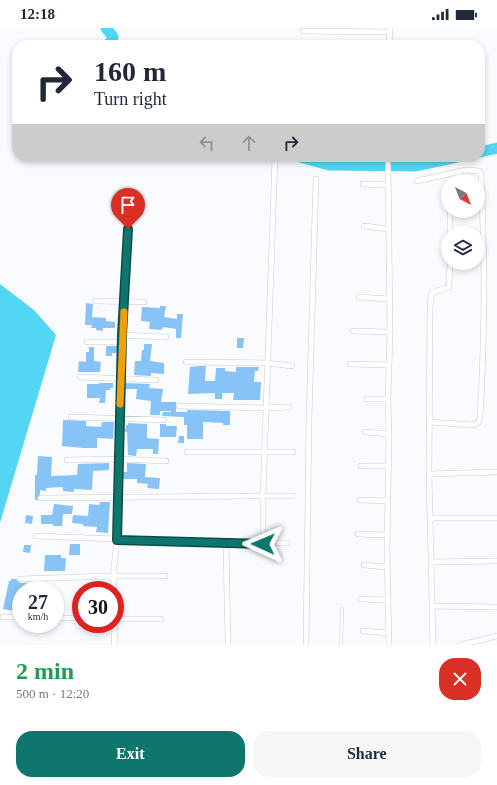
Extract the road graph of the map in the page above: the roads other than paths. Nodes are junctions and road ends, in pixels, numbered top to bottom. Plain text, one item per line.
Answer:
1 (390, 30) edge
2 (303, 31) dead end
3 (389, 40) edge
4 (275, 162) edge
5 (388, 162) edge
6 (450, 174) edge
7 (480, 174) edge
8 (441, 176) edge
9 (316, 179) dead end
10 (417, 181) dead end
11 (363, 184) dead end
12 (388, 185) junction
13 (483, 218) edge
14 (364, 226) dead end
15 (128, 229) dead end
16 (388, 229) junction
17 (450, 270) edge
18 (359, 297) dead end
19 (389, 299) junction
20 (96, 301) dead end
21 (124, 302) junction
22 (144, 302) dead end
23 (353, 332) dead end
24 (390, 332) junction
25 (122, 335) junction
26 (166, 337) dead end
27 (87, 342) dead end
28 (122, 342) junction
29 (186, 362) dead end
30 (267, 363) junction
31 (350, 364) dead end
32 (389, 365) junction
33 (292, 366) dead end
34 (80, 377) dead end
35 (122, 379) junction
36 (156, 380) dead end
37 (388, 399) junction
38 (367, 400) dead end
39 (179, 406) dead end
40 (289, 407) dead end
41 (267, 408) junction
42 (71, 417) dead end
43 (120, 418) junction
44 (164, 420) dead end
45 (429, 422) junction
46 (365, 432) dead end
47 (389, 434) junction
48 (187, 452) dead end
49 (265, 452) junction
50 (293, 452) dead end
51 (119, 459) junction
52 (67, 460) dead end
53 (166, 461) dead end
54 (361, 466) dead end
55 (388, 466) junction
56 (497, 472) edge
57 (429, 474) junction
58 (263, 496) junction
59 (292, 496) dead end
60 (41, 498) dead end
61 (118, 498) junction
62 (360, 500) dead end
63 (388, 501) junction
64 (430, 518) junction
65 (497, 518) edge
66 (358, 534) dead end
67 (387, 535) junction
68 (36, 536) dead end
69 (117, 540) junction
70 (226, 543) junction
71 (287, 543) dead end
72 (263, 544) junction
73 (497, 561) edge
74 (431, 562) junction
75 (364, 565) dead end
76 (387, 567) junction
77 (113, 576) junction
78 (164, 576) dead end
79 (20, 578) dead end
80 (113, 581) edge
81 (361, 599) dead end
82 (388, 600) junction
83 (432, 606) junction
84 (497, 606) edge
85 (342, 609) dead end
86 (3, 617) dead end
87 (12, 617) edge
88 (124, 619) edge
89 (161, 619) dead end
90 (363, 631) dead end
91 (115, 633) edge
92 (389, 633) junction
93 (497, 636) edge
94 (114, 645) edge
95 (228, 645) edge
96 (306, 645) edge
97 (341, 645) edge
98 (389, 645) edge
99 (433, 645) edge
100 (461, 645) edge

1 - 2 street
1 - 3 street
4 - 30 street
5 - 12 street
6 - 7 street
8 - 10 street
9 - 96 street
11 - 12 street
12 - 16 street
13 - 45 street
14 - 16 street
15 - 21 street
16 - 19 street
17 - 45 street
18 - 19 street
19 - 24 street
20 - 21 street
21 - 22 street
21 - 25 street
23 - 24 street
24 - 32 street
25 - 26 street
25 - 28 street
27 - 28 street
28 - 35 street
29 - 30 street
30 - 33 street
30 - 41 street
31 - 32 street
32 - 37 street
34 - 35 street
35 - 36 street
35 - 43 street
37 - 38 street
37 - 47 street
39 - 41 street
40 - 41 street
41 - 49 street
42 - 43 street
43 - 44 street
43 - 51 street
45 - 57 street
46 - 47 street
47 - 55 street
48 - 49 street
49 - 50 street
49 - 58 street
51 - 52 street
51 - 53 street
51 - 61 street
54 - 55 street
55 - 63 street
56 - 57 street
57 - 64 street
58 - 59 street
58 - 61 street
58 - 72 street
60 - 61 street
61 - 69 street
62 - 63 street
63 - 67 street
64 - 65 street
64 - 74 street
66 - 67 street
67 - 76 street
68 - 69 street
69 - 70 street
69 - 77 street
70 - 72 street
70 - 95 street
71 - 72 street
73 - 74 street
74 - 83 street
75 - 76 street
76 - 82 street
77 - 78 street
77 - 79 street
77 - 80 street
81 - 82 street
82 - 92 street
83 - 84 street
83 - 99 street
85 - 97 lane
86 - 87 street
88 - 89 street
90 - 92 street
91 - 94 street
92 - 98 street
93 - 100 street

